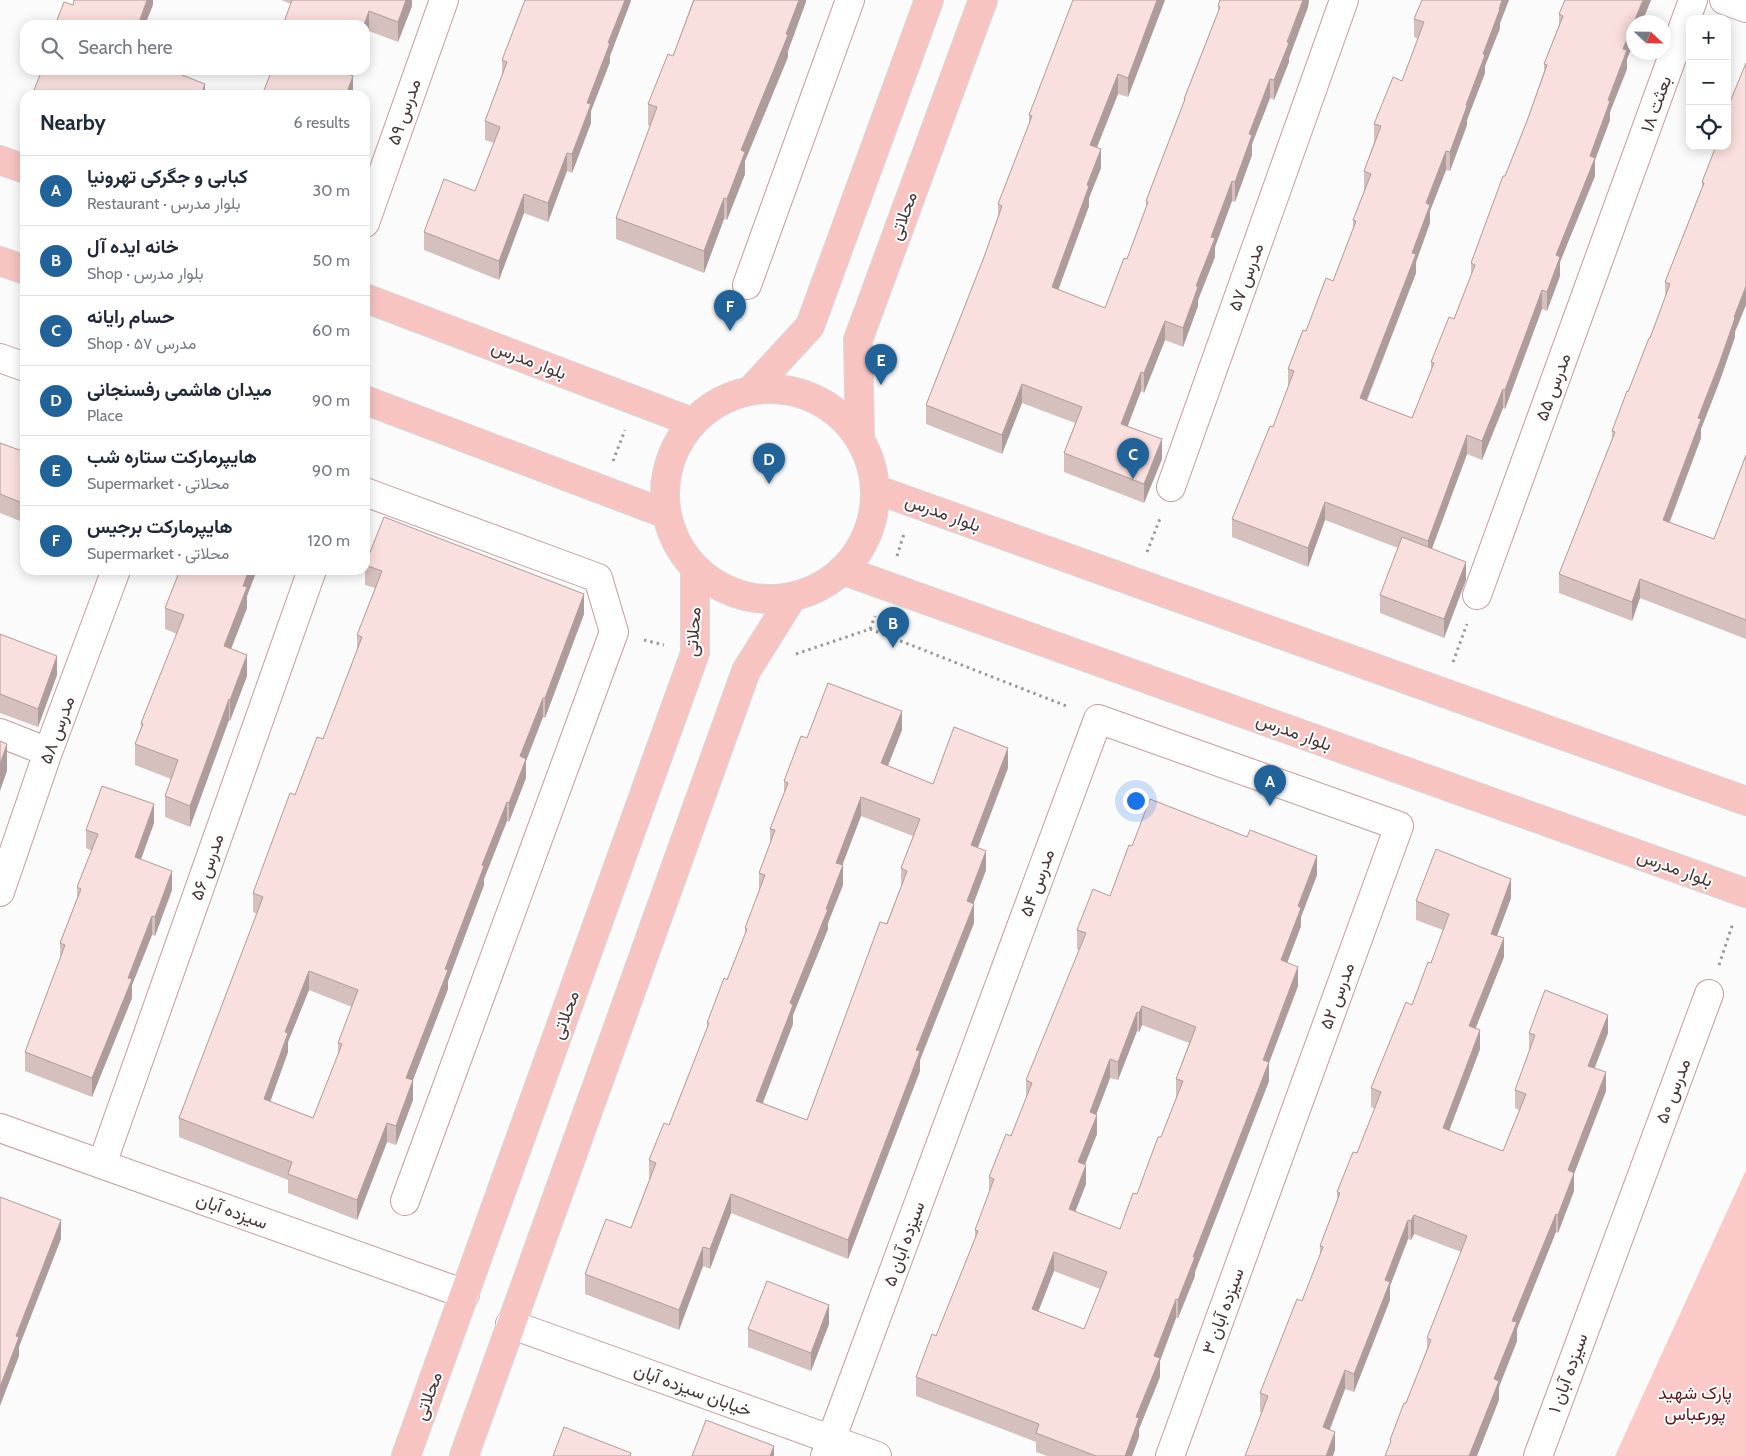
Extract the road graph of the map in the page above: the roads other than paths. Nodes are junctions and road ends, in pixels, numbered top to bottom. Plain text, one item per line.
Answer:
1 (444, 0) edge
2 (850, 0) edge
3 (929, 0) edge
4 (983, 0) edge
5 (1344, 0) edge
6 (1693, 0) edge
7 (1724, 0) edge
8 (1746, 8) edge
9 (0, 160) edge
10 (20, 167) edge
11 (1629, 179) joint
12 (370, 209) edge
13 (0, 260) edge
14 (20, 268) edge
15 (747, 285) dead end
16 (370, 300) edge
17 (0, 358) edge
18 (20, 365) edge
19 (752, 390) junction
20 (370, 402) edge
21 (692, 422) junction
22 (860, 439) junction
23 (1171, 487) road end
24 (875, 489) junction
25 (370, 494) edge
26 (666, 514) junction
27 (695, 568) junction
28 (842, 570) junction
29 (114, 575) edge
30 (310, 575) edge
31 (1478, 595) road end
32 (793, 596) junction
33 (1098, 718) joint
34 (0, 733) edge
35 (48, 752) junction
36 (1746, 801) edge
37 (0, 892) edge
38 (1745, 893) edge
39 (1709, 994) road end
40 (976, 1048) joint
41 (0, 1128) edge
42 (102, 1164) junction
43 (1275, 1166) joint
44 (405, 1201) dead end
45 (1599, 1289) joint
46 (464, 1294) junction
47 (510, 1324) junction
48 (828, 1448) edge
49 (406, 1456) edge
50 (464, 1456) edge
51 (876, 1456) edge
52 (1170, 1456) edge
53 (1538, 1456) edge

1 - 12 street, مدرس ۵۹
2 - 15 street
3 - 19 main road
4 - 22 main road, محلاتی
5 - 23 street, مدرس ۵۷
6 - 11 street, بعثت ۱۸
7 - 8 street
9 - 10 main road
11 - 31 street, مدرس ۵۵
13 - 14 main road
16 - 21 main road, بلوار مدرس
17 - 18 street
19 - 21 main road
19 - 22 main road
20 - 26 main road
21 - 26 main road
22 - 24 main road
24 - 28 main road
24 - 36 main road, بلوار مدرس
25 - 44 street
26 - 27 main road
27 - 32 main road
27 - 46 main road, محلاتی
28 - 32 main road
28 - 38 main road, بلوار مدرس
29 - 35 street, مدرس ۵۸
30 - 42 street, مدرس ۵۶
32 - 47 main road
33 - 40 street, مدرس ۵۴
33 - 43 street, مدرس ۵۲
34 - 35 street
35 - 37 street, مدرس ۵۸
39 - 45 street, مدرس ۵۰
40 - 48 street, سیزده آبان ۵
41 - 42 street, سیزده آبان
42 - 46 street, سیزده آبان
43 - 52 street, سیزده آبان ۳
45 - 53 street, سیزده آبان ۱
46 - 49 main road, محلاتی
47 - 48 street, خیابان سیزده آبان
47 - 50 main road
48 - 51 street, خیابان سیزده آبان

